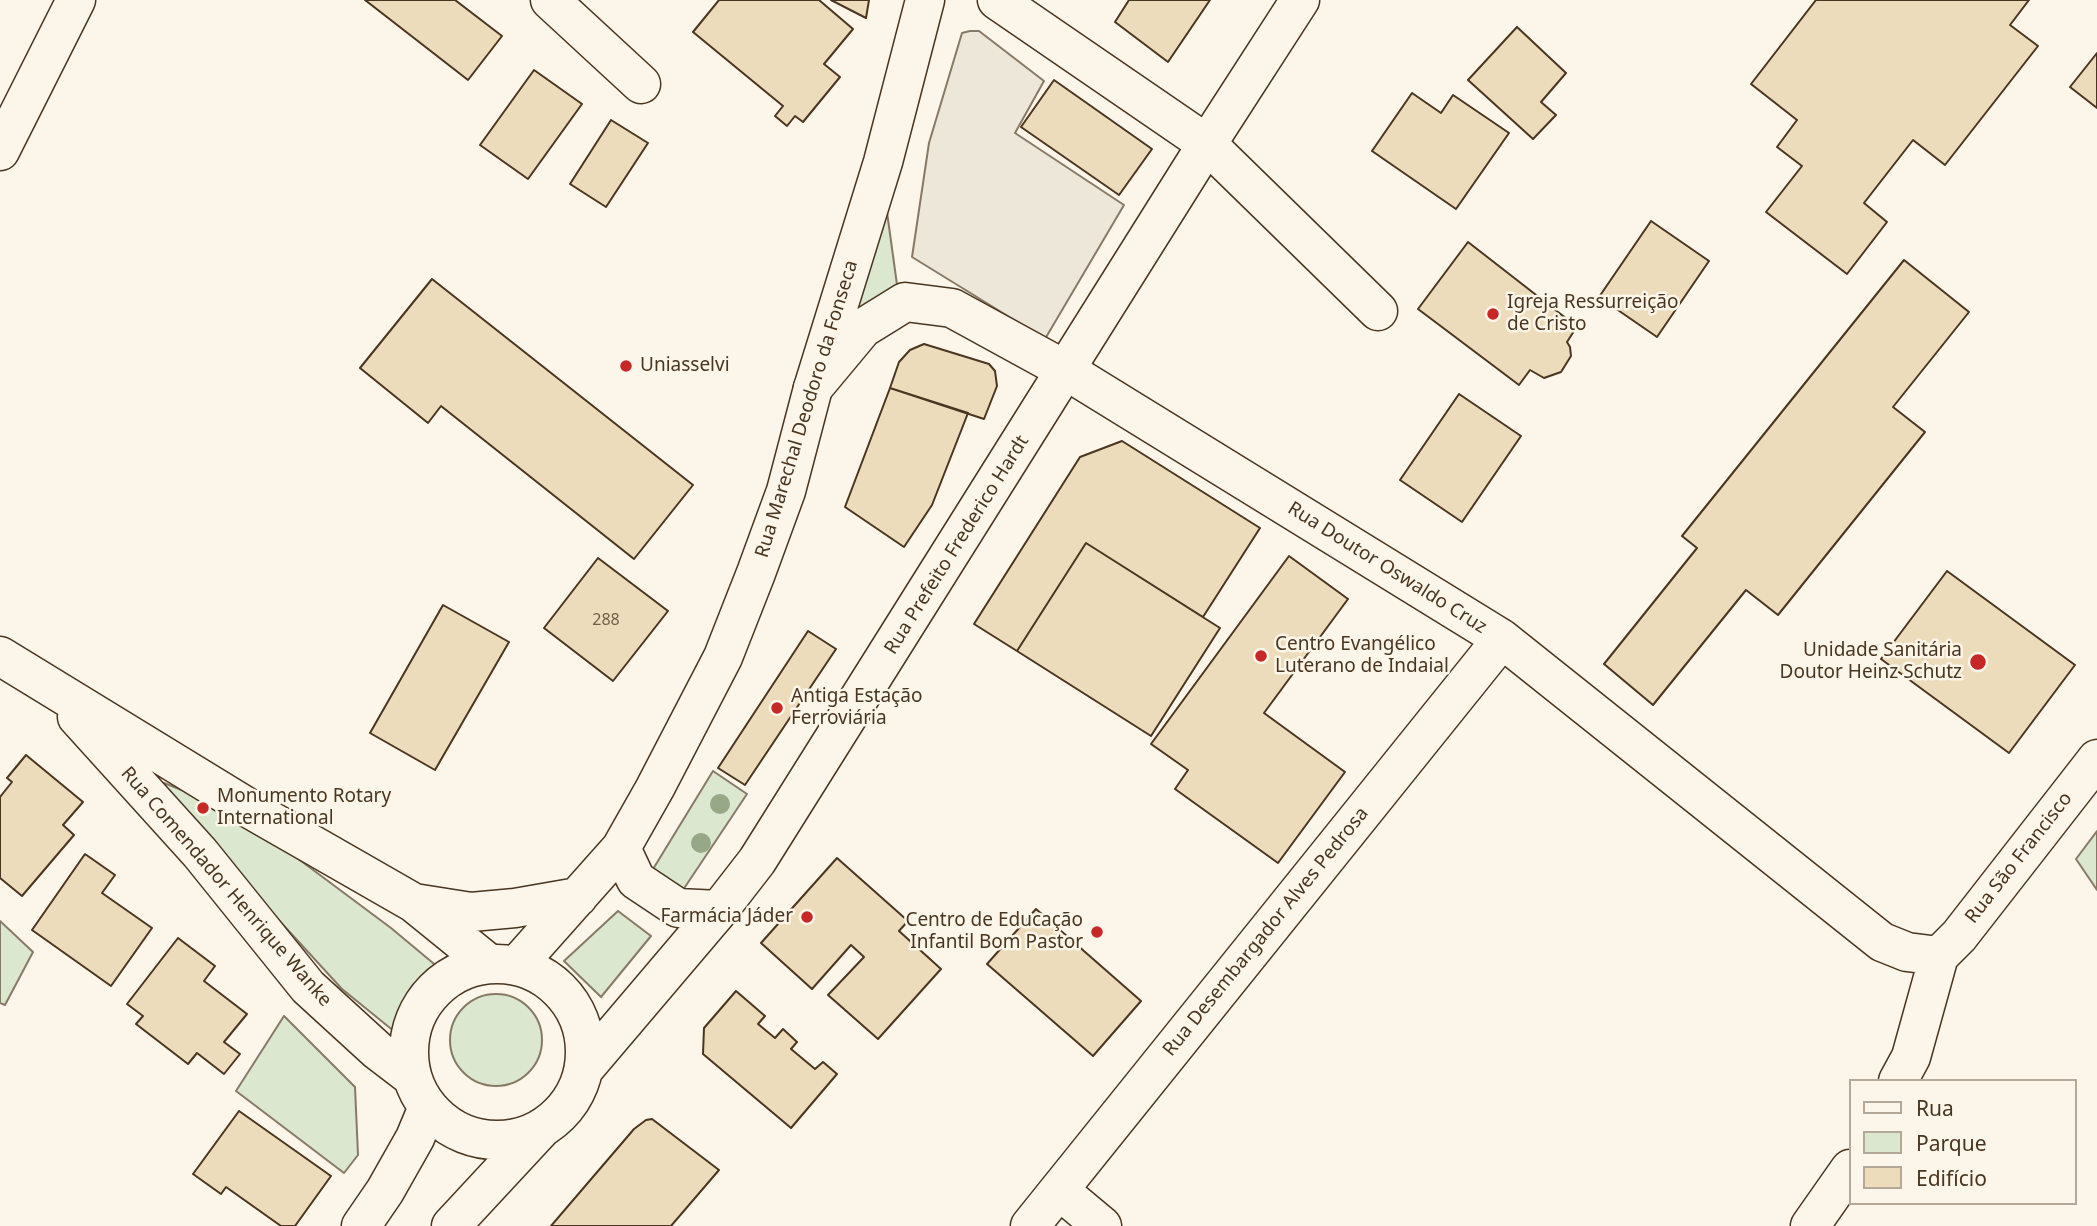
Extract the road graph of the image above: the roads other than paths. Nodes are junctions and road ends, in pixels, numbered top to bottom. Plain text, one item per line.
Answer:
1 (76, 0) edge
2 (550, 0) edge
3 (925, 0) edge
4 (997, 0) edge
5 (1300, 0) edge
6 (641, 84) dead end
7 (1207, 144) junction
8 (0, 151) edge
9 (1378, 311) dead end
10 (1067, 371) junction
11 (813, 388) junction
12 (1502, 639) junction
13 (0, 656) edge
14 (49, 687) junction
15 (2097, 758) edge
16 (621, 848) junction
17 (578, 897) junction
18 (414, 903) junction
19 (719, 910) junction
20 (1940, 956) junction
21 (502, 964) junction
22 (584, 1069) junction
23 (1899, 1079) edge
24 (420, 1092) junction
25 (542, 1128) junction
26 (1848, 1172) edge
27 (1059, 1190) junction
28 (361, 1226) edge
29 (451, 1226) edge
30 (1030, 1226) edge
31 (1102, 1226) edge
32 (1810, 1226) edge

1 - 8 main road
2 - 6 main road
3 - 11 main road, Rua Marechal Deodoro da Fonseca
4 - 7 main road
5 - 7 main road, Rua Prefeito Frederico Hardt
7 - 9 main road
7 - 10 main road, Rua Prefeito Frederico Hardt
10 - 11 main road, Rua Doutor Oswaldo Cruz
10 - 12 main road, Rua Doutor Oswaldo Cruz
10 - 19 main road, Rua Prefeito Frederico Hardt
11 - 16 main road, Rua Marechal Deodoro da Fonseca
12 - 20 main road, Rua Doutor Oswaldo Cruz
12 - 27 main road, Rua Desembargador Alves Pedrosa
13 - 14 main road, Rua Comendador Henrique Wanke
14 - 18 main road, Rua Comendador Henrique Wanke
14 - 24 main road, Rua Comendador Henrique Wanke
15 - 20 main road, Rua São Francisco
16 - 17 main road, Rua Marechal Deodoro da Fonseca
16 - 19 main road
17 - 18 main road
17 - 21 main road, Rua Marechal Deodoro da Fonseca
18 - 21 main road, Rua Comendador Henrique Wanke
19 - 22 main road, Rua Prefeito Frederico Hardt
20 - 23 main road
21 - 22 main road
21 - 24 main road
22 - 25 main road
24 - 25 main road
24 - 28 main road
25 - 29 main road
26 - 32 main road
27 - 30 main road, Rua Desembargador Alves Pedrosa
27 - 31 main road

